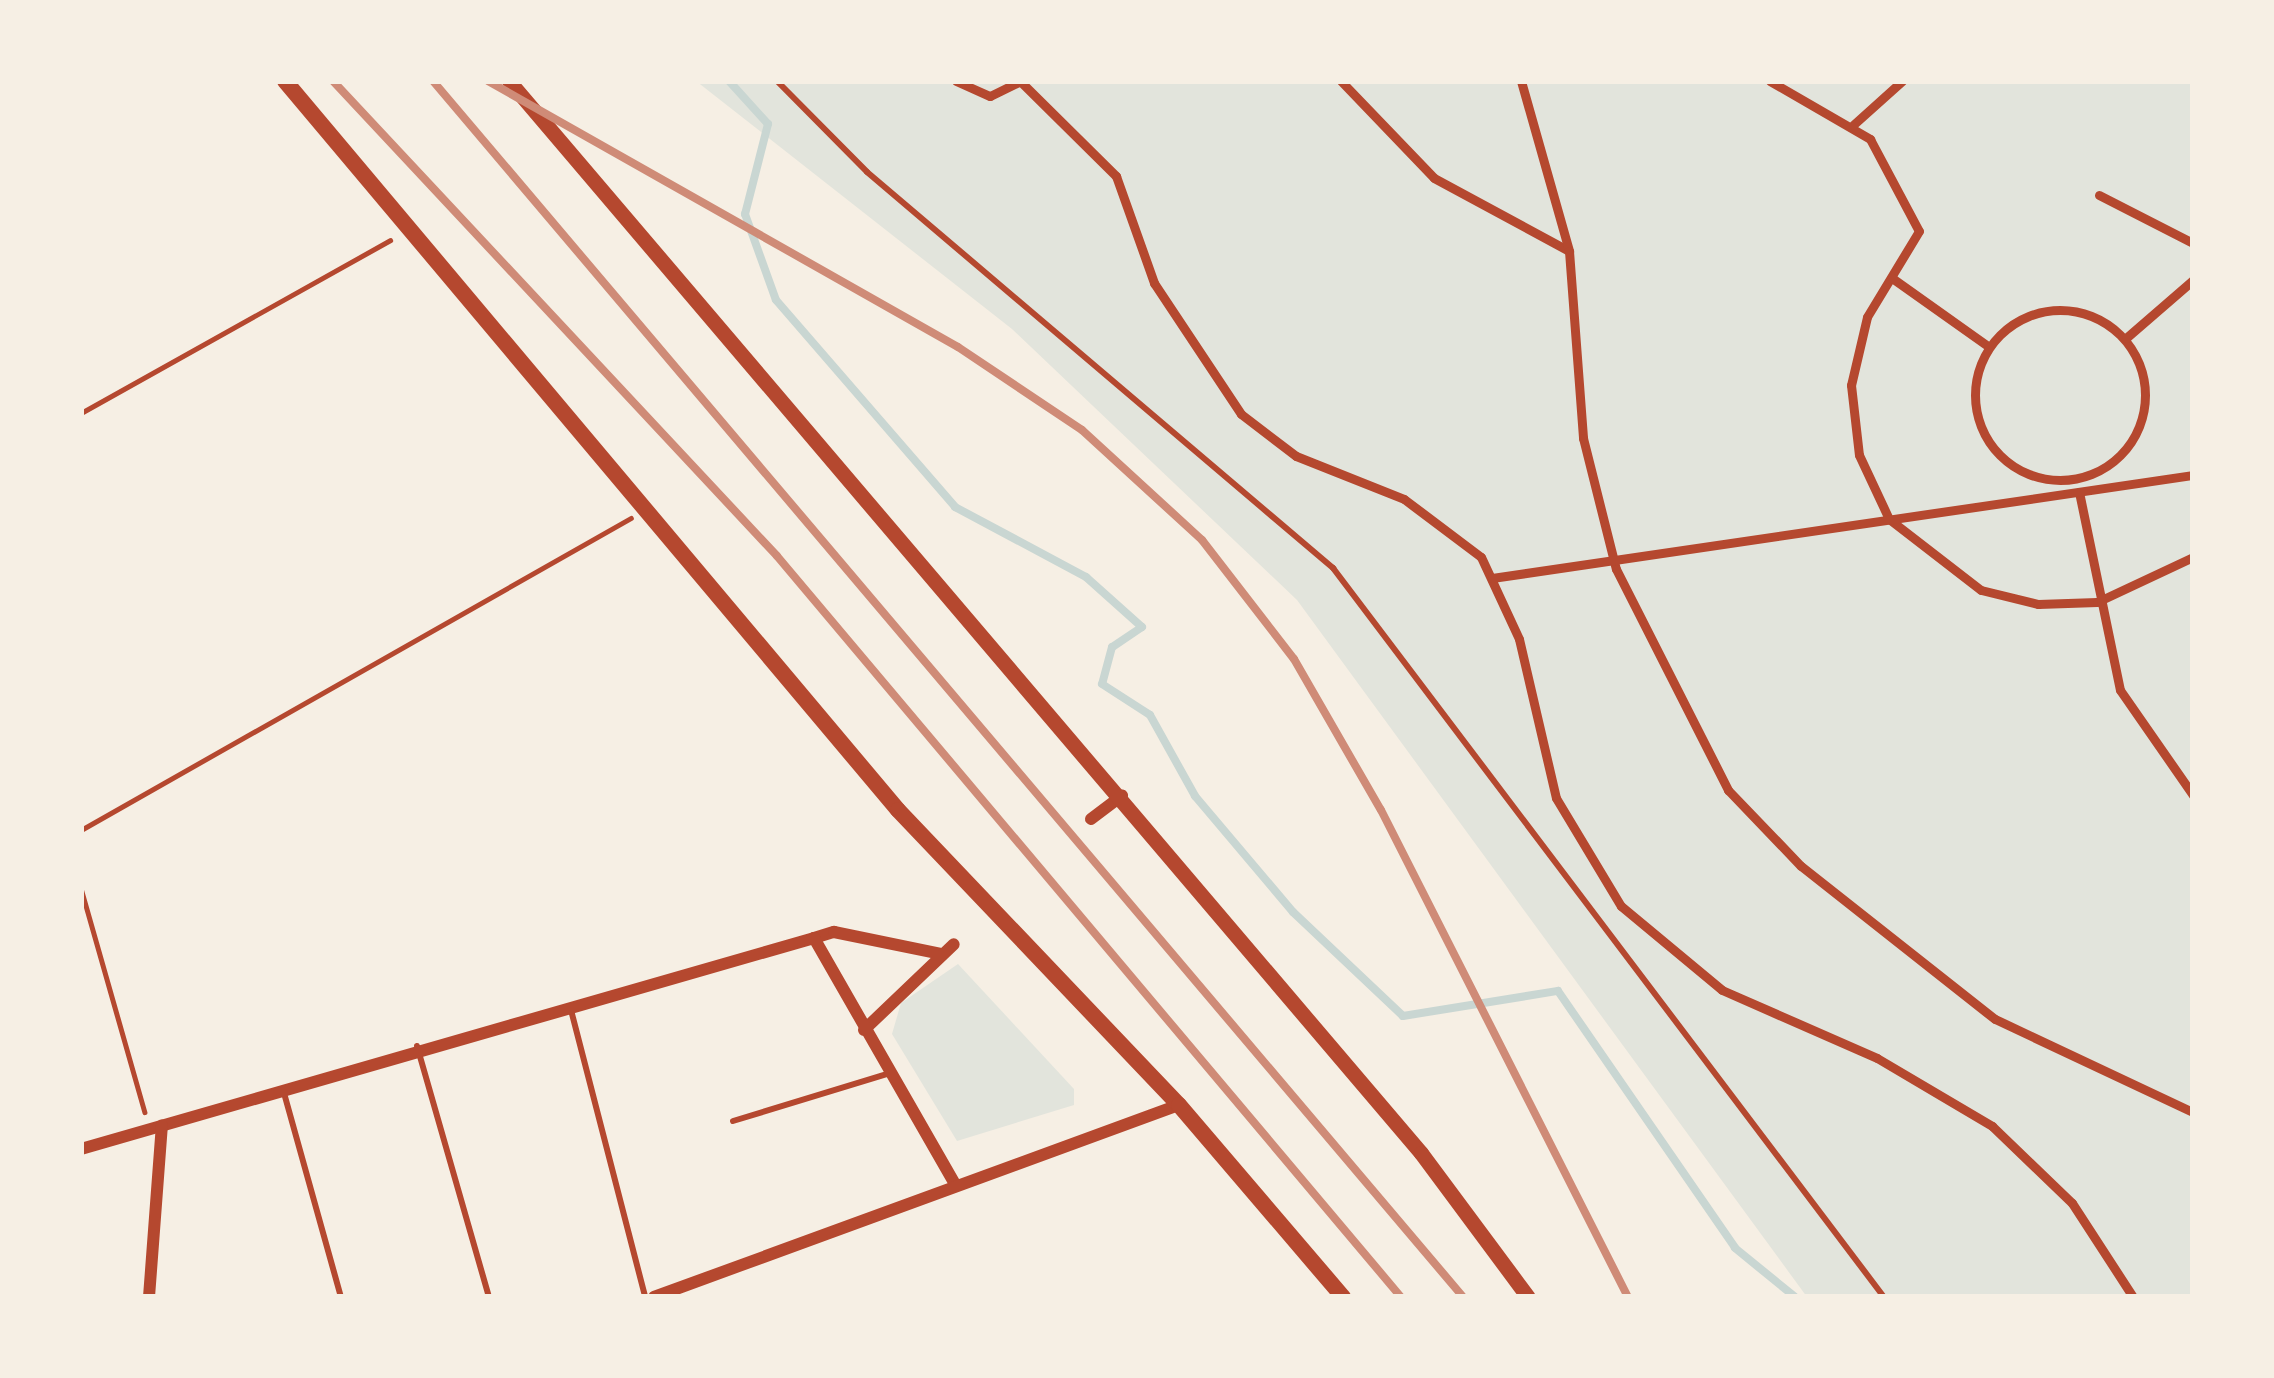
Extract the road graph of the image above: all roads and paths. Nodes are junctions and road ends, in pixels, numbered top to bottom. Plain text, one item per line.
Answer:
1 (285, 81) edge
2 (509, 81) edge
3 (777, 81) edge
4 (956, 81) edge
5 (1021, 81) edge
6 (1341, 81) edge
7 (1521, 81) edge
8 (1770, 81) edge
9 (1902, 81) edge
10 (1852, 124) junction
11 (2099, 195) dead end
12 (406, 230) junction
13 (2193, 244) edge
14 (1569, 251) junction
15 (1892, 278) junction
16 (2193, 280) edge
17 (2126, 338) junction
18 (1988, 347) junction
19 (81, 413) edge
20 (2193, 475) edge
21 (2079, 492) junction
22 (646, 509) junction
23 (1889, 519) junction
24 (2193, 557) edge
25 (1614, 561) junction
26 (1492, 578) junction
27 (2097, 602) junction
28 (2193, 795) edge
29 (1121, 796) junction
30 (1091, 819) dead end
31 (81, 830) edge
32 (81, 888) edge
33 (814, 938) junction
34 (954, 944) dead end
35 (941, 954) junction
36 (569, 1004) junction
37 (864, 1030) junction
38 (417, 1046) junction
39 (890, 1073) junction
40 (282, 1088) junction
41 (1179, 1105) junction
42 (2193, 1112) edge
43 (733, 1121) dead end
44 (156, 1127) junction
45 (81, 1148) edge
46 (954, 1182) junction
47 (149, 1297) edge
48 (341, 1297) edge
49 (489, 1297) edge
50 (645, 1297) edge
51 (654, 1297) edge
52 (1343, 1297) edge
53 (1528, 1297) edge
54 (1883, 1297) edge
55 (2133, 1297) edge

1 - 12 main road
2 - 29 street
3 - 54 lane
4 - 5 street
5 - 26 street
6 - 14 street
7 - 14 street
8 - 10 street
9 - 10 street
10 - 15 street
11 - 13 street
12 - 19 path
12 - 22 main road
14 - 25 street
15 - 18 street
15 - 23 street
16 - 17 street
17 - 18 street
17 - 18 street
20 - 21 street
21 - 23 street
21 - 27 street
22 - 31 path
22 - 41 main road
23 - 25 street
23 - 27 street
24 - 27 street
25 - 26 street
25 - 42 street
26 - 55 street
27 - 28 street
29 - 30 street
29 - 53 street
32 - 44 path
33 - 35 street
33 - 36 street
33 - 37 street
34 - 35 street
35 - 37 street
36 - 38 street
36 - 50 lane
37 - 39 street
38 - 40 street
38 - 49 lane
39 - 43 lane
39 - 46 street
40 - 44 street
40 - 48 lane
41 - 46 street
41 - 52 main road
44 - 45 street
44 - 47 street
46 - 51 street

